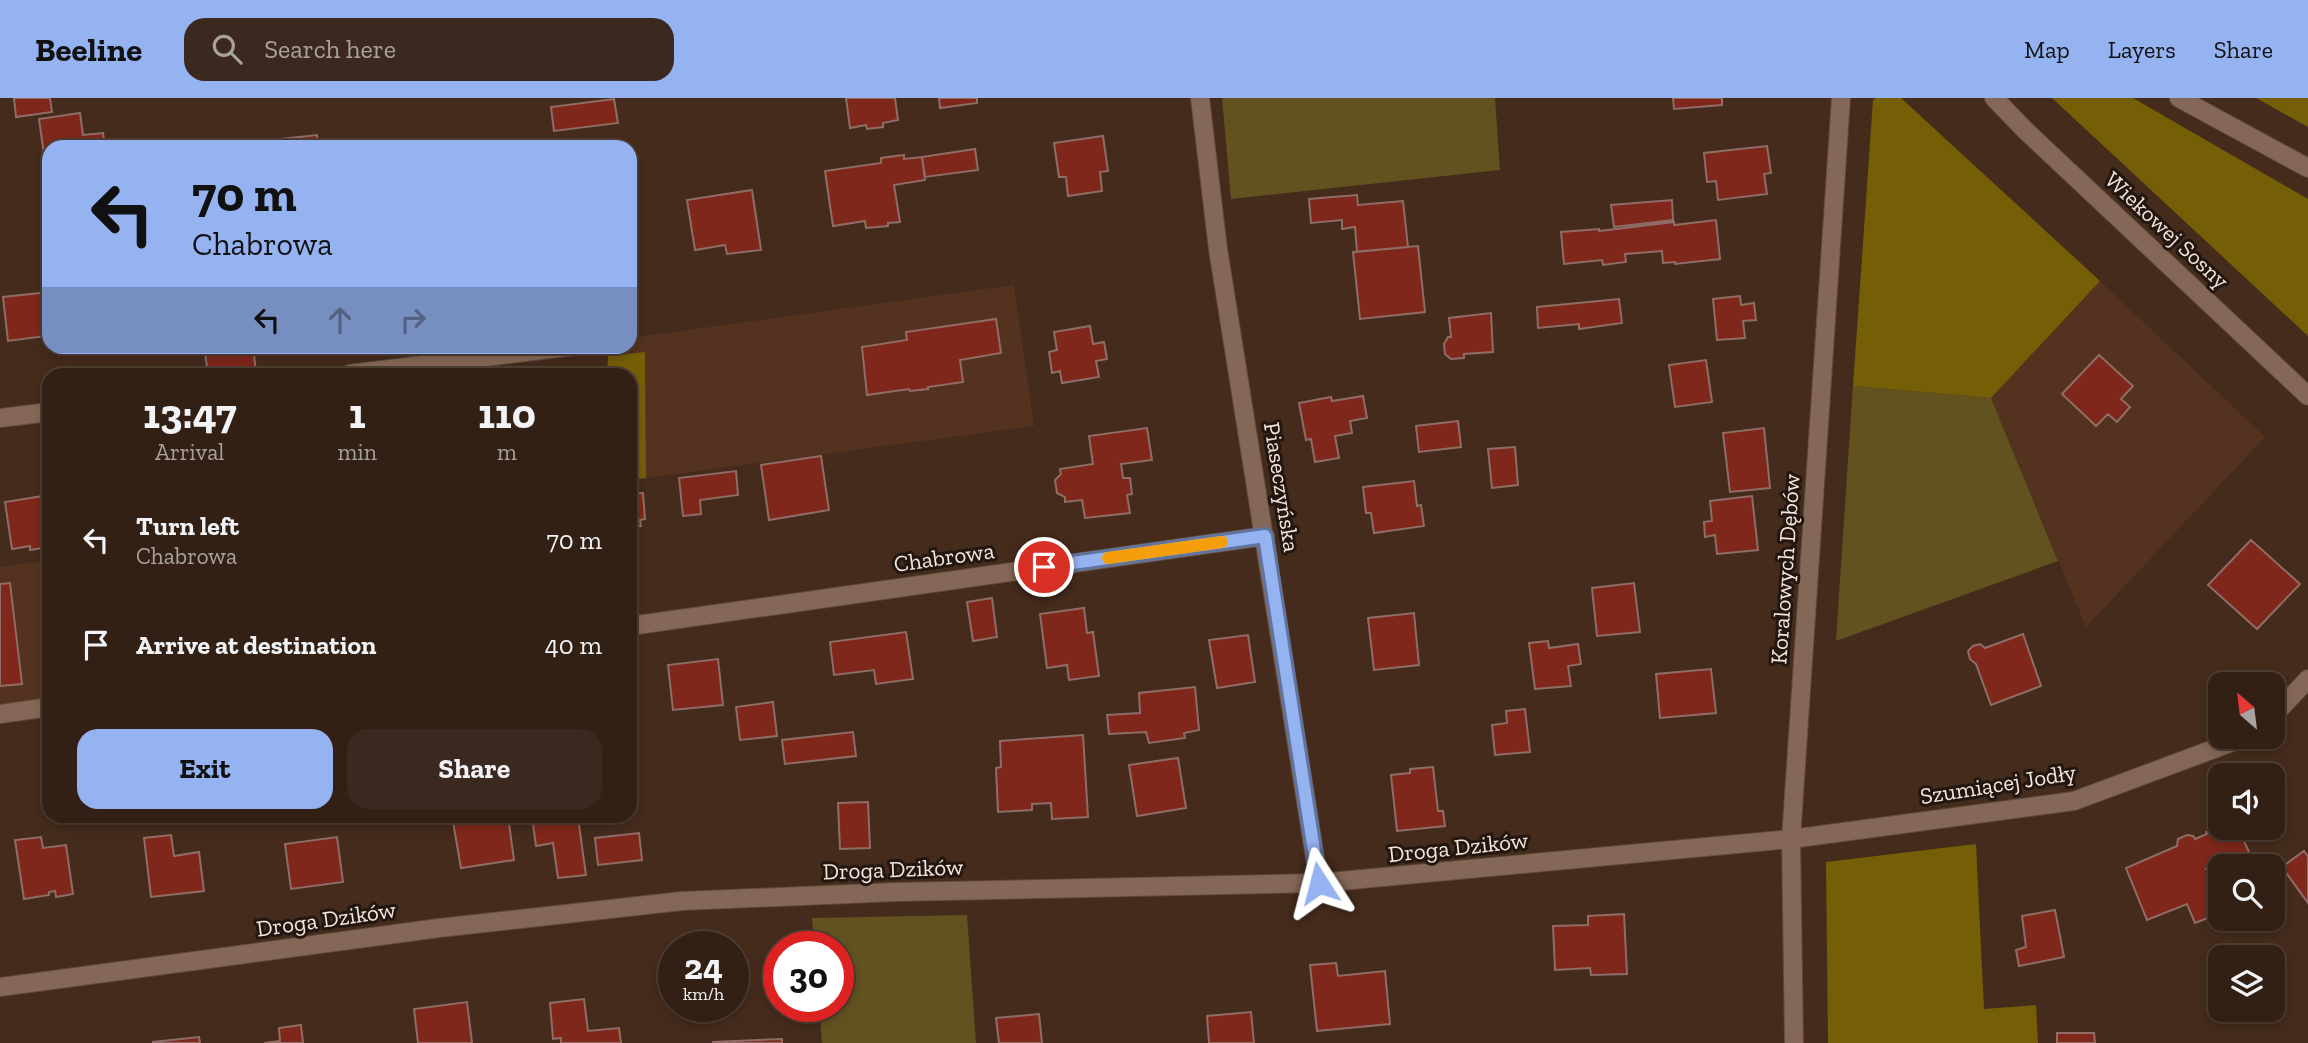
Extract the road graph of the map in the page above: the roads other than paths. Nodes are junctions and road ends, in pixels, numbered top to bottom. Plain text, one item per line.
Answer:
1 (1200, 98) edge
2 (1841, 98) edge
3 (1994, 98) edge
4 (2179, 98) edge
5 (2308, 168) edge
6 (510, 354) edge
7 (398, 368) edge
8 (2308, 396) edge
9 (42, 413) edge
10 (0, 418) edge
11 (1265, 536) junction
12 (637, 625) edge
13 (2308, 679) edge
14 (2286, 702) edge
15 (42, 708) edge
16 (0, 714) edge
17 (2214, 749) edge
18 (1791, 839) junction
19 (1319, 883) junction
20 (0, 987) edge
21 (1794, 1043) edge

1 - 11 street, Piaseczyńska
2 - 18 street, Koralowych Dębów
3 - 8 street, Wiekowej Sosny
4 - 5 street
6 - 7 street
9 - 10 street
11 - 12 street, Chabrowa
11 - 19 street, Piaseczyńska
13 - 14 street
15 - 16 street
17 - 18 street, Szumiącej Jodły
18 - 19 street, Droga Dzików
18 - 21 street, Koralowych Dębów
19 - 20 street, Droga Dzików

